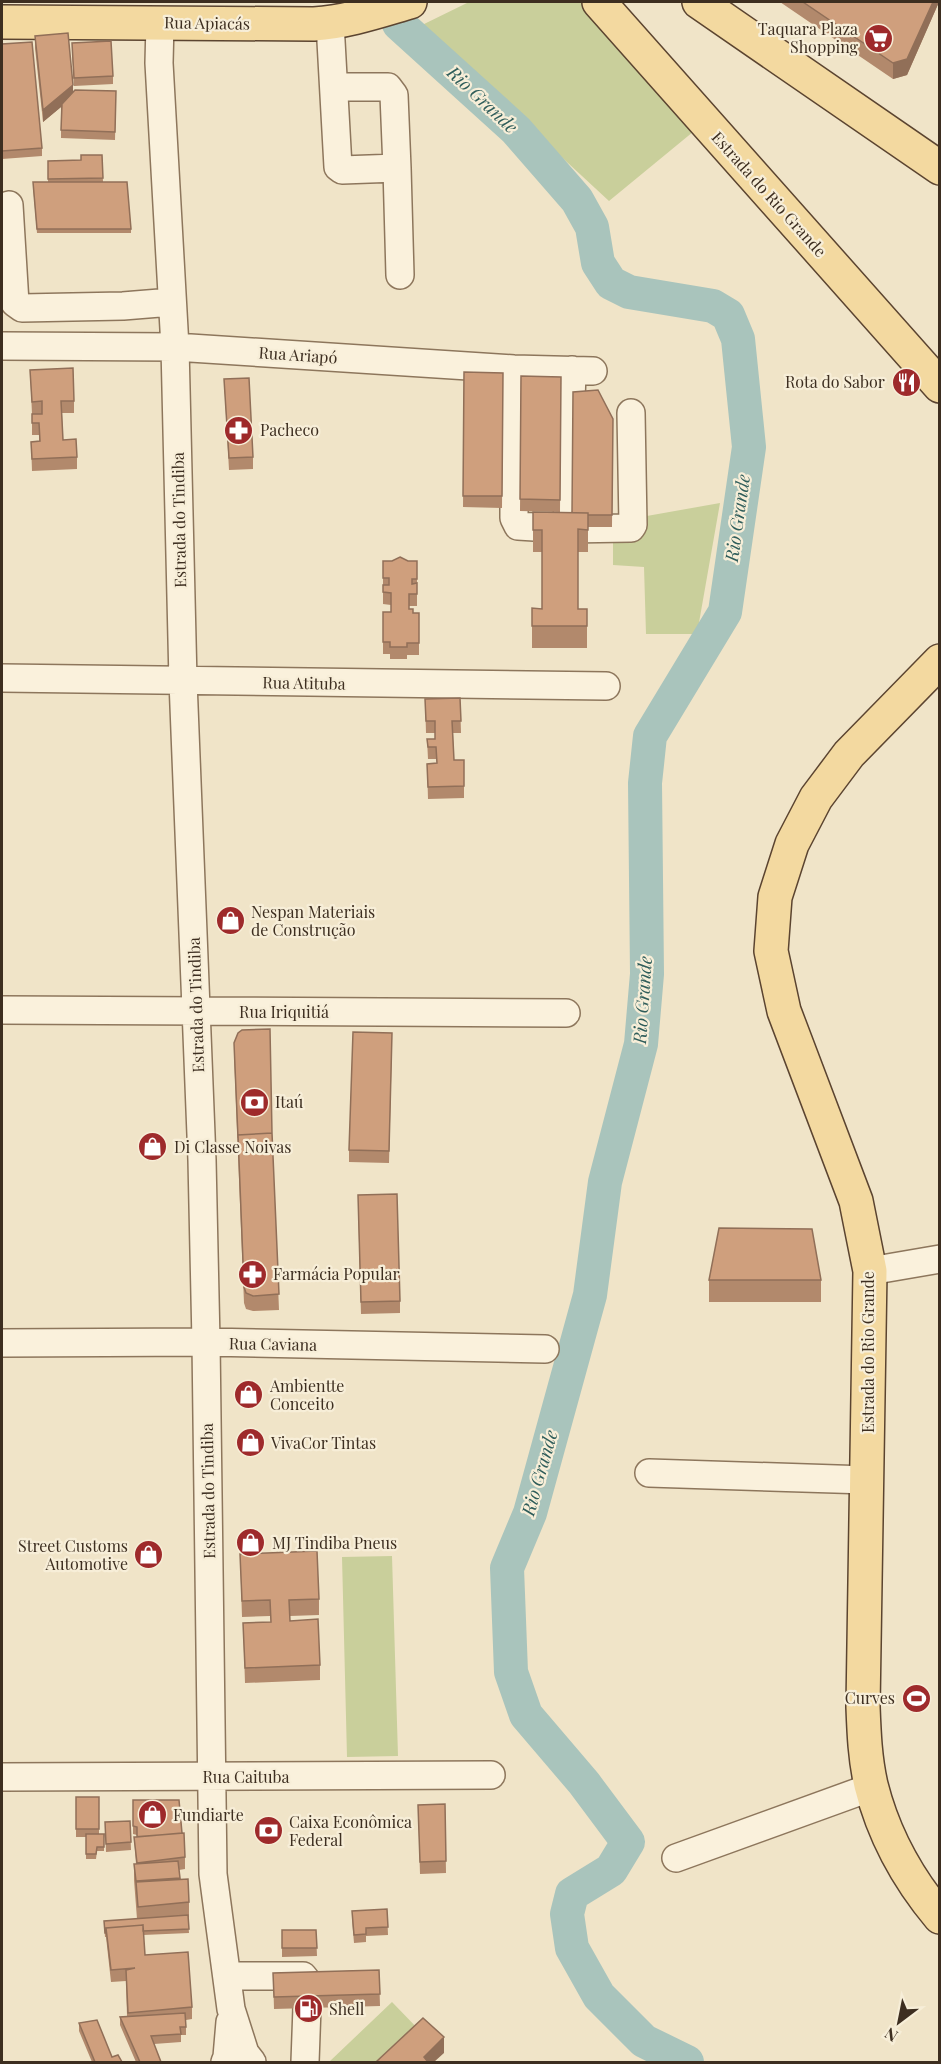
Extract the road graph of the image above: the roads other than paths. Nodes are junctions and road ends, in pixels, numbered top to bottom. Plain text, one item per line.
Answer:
1 (410, 2) edge
2 (599, 2) edge
3 (699, 2) edge
4 (160, 12) edge
5 (345, 20) junction
6 (2, 22) edge
7 (334, 87) junction
8 (397, 168) junction
9 (939, 168) edge
10 (9, 205) dead end
11 (400, 275) dead end
12 (172, 302) junction
13 (2, 346) edge
14 (175, 346) junction
15 (514, 369) junction
16 (939, 386) edge
17 (631, 413) dead end
18 (567, 529) junction
19 (939, 661) edge
20 (2, 678) edge
21 (183, 681) junction
22 (606, 686) dead end
23 (2, 1010) edge
24 (197, 1011) junction
25 (566, 1013) dead end
26 (939, 1259) edge
27 (870, 1271) junction
28 (206, 1342) junction
29 (2, 1343) edge
30 (545, 1349) dead end
31 (649, 1473) dead end
32 (867, 1480) junction
33 (491, 1775) dead end
34 (2, 1777) edge
35 (211, 1778) junction
36 (872, 1787) junction
37 (676, 1858) dead end
38 (939, 1917) edge
39 (227, 1976) junction
40 (231, 2009) junction
41 (225, 2062) edge
42 (252, 2062) edge
43 (305, 2062) edge

1 - 5 main road, Rua Apiacás
2 - 16 main road, Estrada do Rio Grande
3 - 9 main road
4 - 5 main road, Rua Apiacás
4 - 6 main road, Rua Apiacás
4 - 12 street, Estrada do Tindiba
5 - 7 street
7 - 8 street
7 - 8 street
8 - 11 street
10 - 12 street
12 - 14 street, Estrada do Tindiba
13 - 14 street, Rua Ariapó
14 - 15 street, Rua Ariapó
14 - 21 street, Estrada do Tindiba
15 - 18 street
15 - 18 street, Rua Ariapó
17 - 18 street
19 - 27 main road, Estrada do Rio Grande
20 - 21 street, Rua Atituba
21 - 22 street, Rua Atituba
21 - 24 street, Estrada do Tindiba
23 - 24 street, Rua Iriquitiá
24 - 25 street, Rua Iriquitiá
24 - 28 street, Estrada do Tindiba
26 - 27 street
27 - 32 main road, Estrada do Rio Grande
28 - 29 street, Rua Caviana
28 - 30 street, Rua Caviana
28 - 35 street, Estrada do Tindiba
31 - 32 street
32 - 36 main road, Estrada do Rio Grande
33 - 35 street, Rua Caituba
34 - 35 street, Rua Caituba
35 - 39 street, Estrada do Tindiba
36 - 37 street
36 - 38 main road, Estrada do Rio Grande
39 - 40 street, Estrada do Tindiba
39 - 43 street
40 - 41 street, Estrada do Tindiba
40 - 42 street, Estrada do Tindiba

